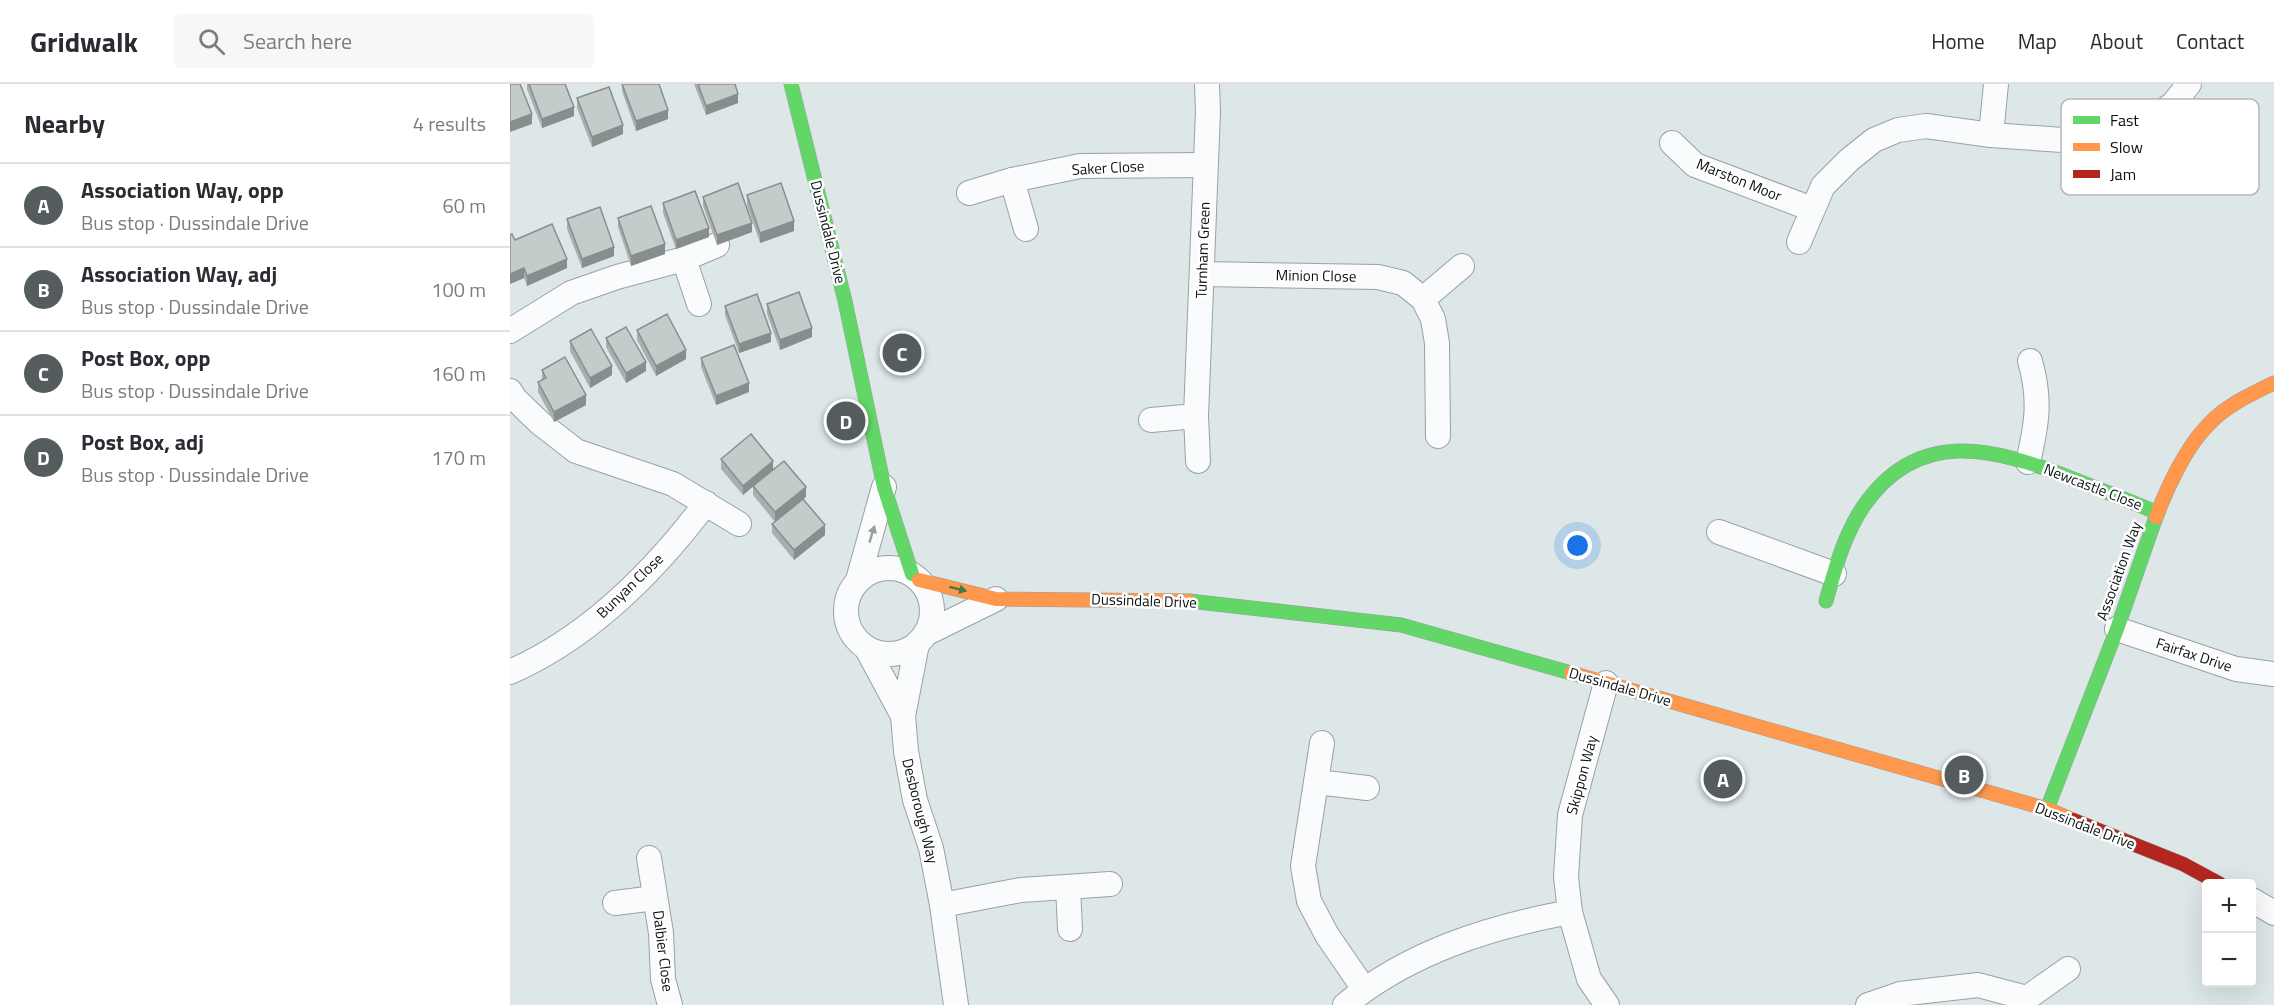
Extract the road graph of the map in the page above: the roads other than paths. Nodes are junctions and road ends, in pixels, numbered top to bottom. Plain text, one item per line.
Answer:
1 (790, 84) edge
2 (1207, 84) edge
3 (1996, 84) edge
4 (2189, 84) edge
5 (2178, 99) edge
6 (1991, 135) junction
7 (2061, 140) edge
8 (1671, 143) dead end
9 (1205, 165) junction
10 (1012, 180) junction
11 (969, 193) dead end
12 (1812, 209) junction
13 (1026, 229) dead end
14 (1799, 242) dead end
15 (717, 245) edge
16 (684, 259) junction
17 (1462, 266) dead end
18 (1202, 274) junction
19 (1423, 299) junction
20 (699, 304) dead end
21 (510, 331) edge
22 (2030, 361) dead end
23 (2274, 383) edge
24 (510, 391) edge
25 (1196, 416) junction
26 (1151, 420) dead end
27 (1438, 436) dead end
28 (1198, 460) dead end
29 (2028, 462) junction
30 (884, 487) junction
31 (706, 502) junction
32 (2158, 513) junction
33 (739, 524) dead end
34 (1719, 532) dead end
35 (1834, 574) junction
36 (915, 577) junction
37 (858, 580) junction
38 (996, 599) junction
39 (1826, 600) dead end
40 (2116, 628) junction
41 (921, 639) junction
42 (867, 649) junction
43 (510, 672) edge
44 (2274, 674) edge
45 (1606, 683) junction
46 (903, 716) junction
47 (1322, 743) dead end
48 (1317, 782) junction
49 (1366, 788) dead end
50 (2047, 809) junction
51 (649, 858) dead end
52 (2211, 879) edge
53 (1110, 884) dead end
54 (1068, 887) junction
55 (656, 898) junction
56 (2256, 902) edge
57 (615, 903) dead end
58 (942, 905) junction
59 (1570, 912) junction
60 (2274, 913) edge
61 (1070, 929) dead end
62 (2068, 969) dead end
63 (1364, 989) junction
64 (2027, 1002) edge
65 (670, 1005) edge
66 (956, 1005) edge
67 (1345, 1005) edge
68 (1607, 1005) edge
69 (1868, 1005) edge

1 - 30 street, Dussindale Drive
2 - 9 street, Turnham Green
3 - 6 street
4 - 5 street
6 - 7 street
6 - 12 street
8 - 12 street, Marston Moor
9 - 10 street, Saker Close
9 - 18 street, Turnham Green
10 - 11 street, Saker Close
10 - 13 street
12 - 14 street
15 - 16 street
16 - 20 street
16 - 21 street
17 - 19 street
18 - 19 street, Minion Close
18 - 25 street, Turnham Green
19 - 27 street
22 - 29 street, Newcastle Close
23 - 32 street, Association Way
24 - 31 street
25 - 26 street
25 - 28 street, Turnham Green
29 - 32 street, Newcastle Close
29 - 35 street, Newcastle Close
30 - 36 street, Dussindale Drive
37 -> 30 street, Dussindale Drive
31 - 33 street
31 - 43 street, Bunyan Close
32 - 40 street, Association Way
34 - 35 street
35 - 39 street, Newcastle Close
36 - 37 street, Dussindale Drive
36 -> 38 street, Dussindale Drive
36 - 41 street, Dussindale Drive
37 - 42 street, Dussindale Drive
38 - 41 street, Dussindale Drive
38 - 45 street, Dussindale Drive
40 - 44 street, Fairfax Drive
40 - 50 street, Association Way
41 - 42 street, Dussindale Drive
41 - 46 street, Desborough Way
42 - 46 street, Desborough Way
45 - 50 street, Dussindale Drive
45 - 59 street, Skippon Way
46 - 58 street, Desborough Way
47 - 48 street
48 - 49 street
48 - 63 street
50 - 52 street, Dussindale Drive
51 - 55 street, Dalbier Close
53 - 54 street
54 - 58 street
54 - 61 street
55 - 57 street, Dalbier Close
55 - 65 street, Dalbier Close
56 - 60 street
58 - 66 street, Desborough Way
59 - 63 street
59 - 68 street, Skippon Way
62 - 64 street
63 - 67 street
64 - 69 street

